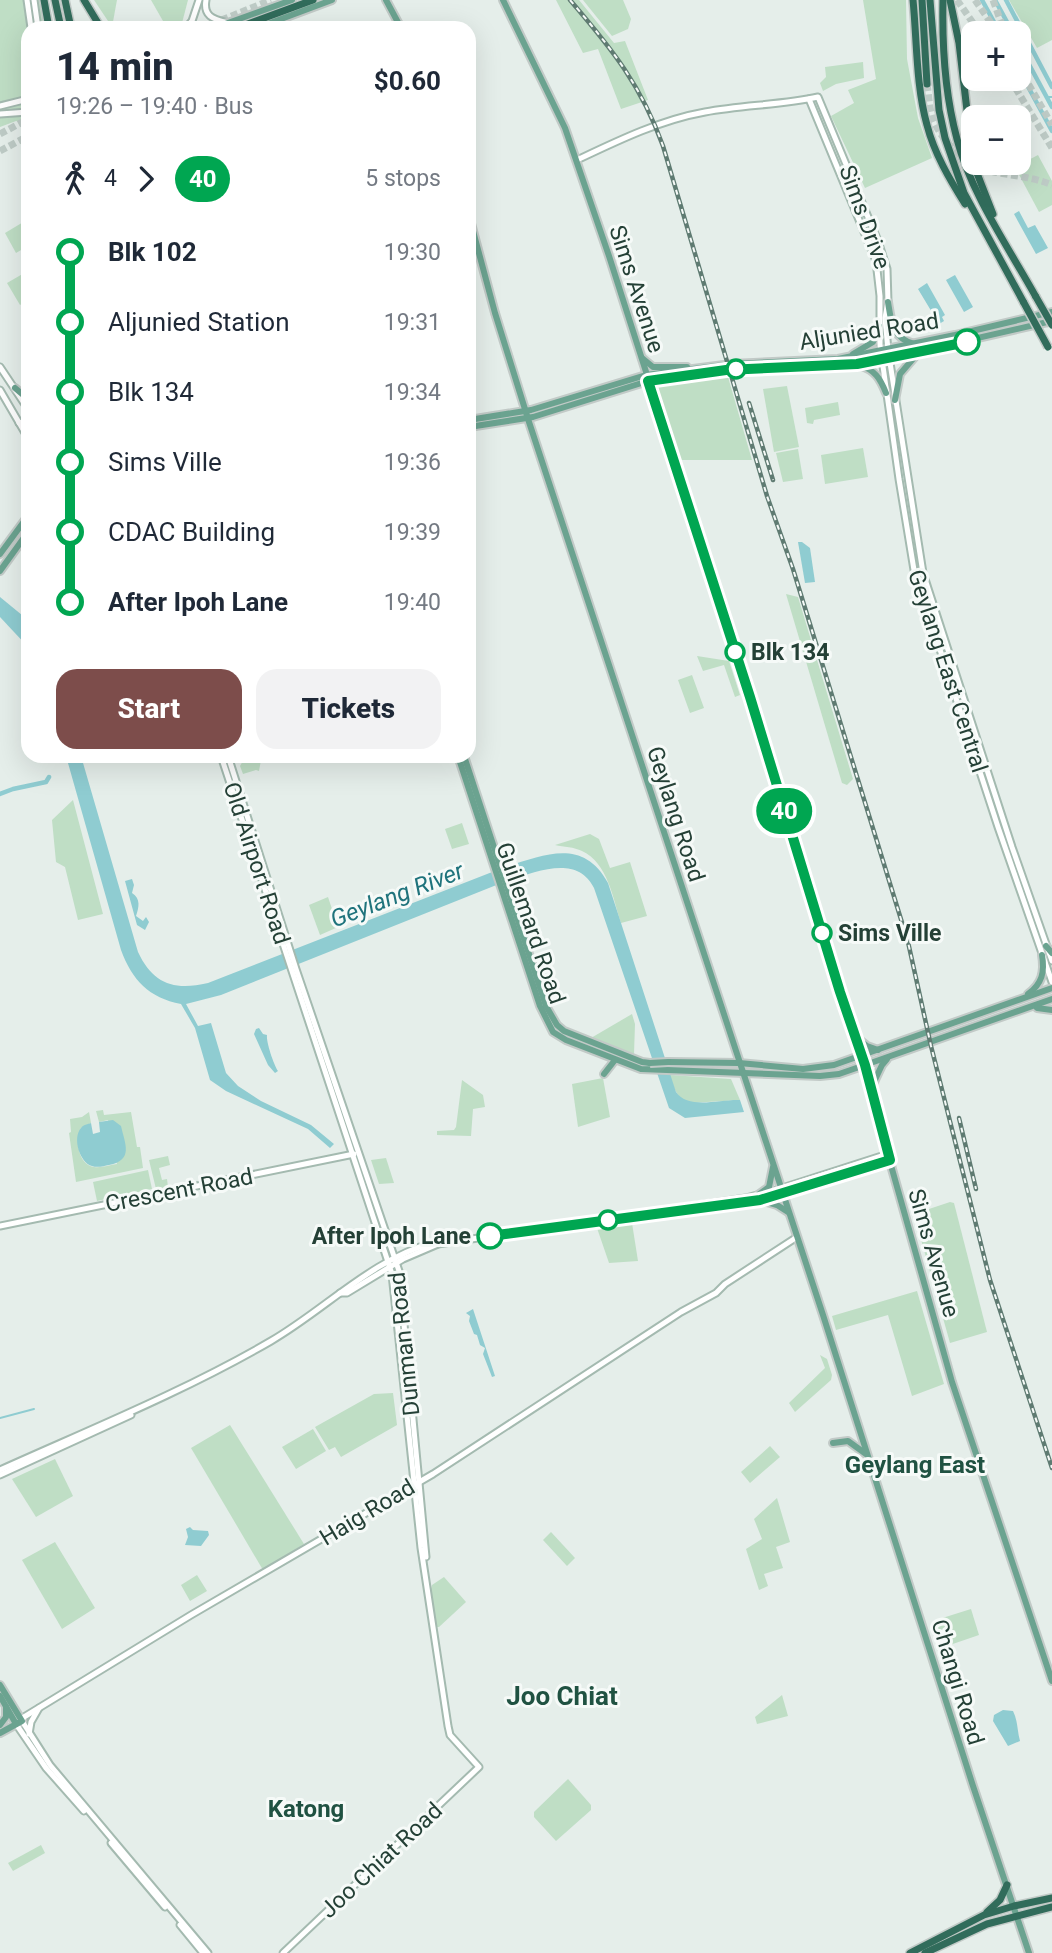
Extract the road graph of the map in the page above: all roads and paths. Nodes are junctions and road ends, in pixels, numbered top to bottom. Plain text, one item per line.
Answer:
1 (27, 0) edge
2 (34, 0) edge
3 (44, 0) edge
4 (55, 0) edge
5 (65, 0) edge
6 (84, 0) edge
7 (199, 0) edge
8 (206, 0) edge
9 (292, 0) edge
10 (313, 0) edge
11 (332, 0) edge
12 (386, 0) edge
13 (503, 0) edge
14 (913, 0) edge
15 (922, 0) edge
16 (930, 0) edge
17 (943, 0) edge
18 (950, 0) edge
19 (30, 21) edge
20 (37, 21) edge
21 (47, 21) edge
22 (60, 21) edge
23 (70, 21) edge
24 (96, 21) edge
25 (192, 21) edge
26 (222, 21) edge
27 (234, 21) edge
28 (256, 21) edge
29 (276, 21) edge
30 (397, 21) edge
31 (927, 84) tunnel mouth
32 (806, 99) junction
33 (21, 102) edge
34 (965, 105) edge
35 (0, 106) edge
36 (21, 112) edge
37 (0, 114) edge
38 (576, 158) junction
39 (977, 175) edge
40 (985, 201) junction
41 (971, 208) junction
42 (476, 242) edge
43 (888, 302) junction
44 (1052, 312) edge
45 (1052, 323) edge
46 (879, 326) junction
47 (915, 344) junction
48 (884, 350) junction
49 (919, 352) junction
50 (1052, 354) edge
51 (640, 355) junction
52 (849, 357) junction
53 (886, 359) junction
54 (857, 364) junction
55 (0, 367) edge
56 (692, 368) junction
57 (647, 378) junction
58 (664, 379) junction
59 (14, 386) junction
60 (21, 392) edge
61 (886, 393) junction
62 (2, 397) edge
63 (21, 398) edge
64 (654, 400) junction
65 (895, 400) junction
66 (527, 415) junction
67 (476, 419) edge
68 (19, 423) joint
69 (21, 426) edge
70 (476, 426) edge
71 (21, 526) edge
72 (21, 542) edge
73 (0, 554) edge
74 (0, 570) edge
75 (223, 763) edge
76 (230, 763) edge
77 (460, 763) edge
78 (466, 763) edge
79 (495, 864) junction
80 (502, 885) junction
81 (1046, 946) junction
82 (288, 950) junction
83 (1052, 953) edge
84 (1042, 955) junction
85 (1052, 961) edge
86 (294, 969) joint
87 (1052, 982) edge
88 (1052, 988) edge
89 (1023, 997) junction
90 (1052, 999) edge
91 (1030, 1008) junction
92 (1052, 1010) edge
93 (853, 1032) junction
94 (880, 1051) junction
95 (862, 1056) junction
96 (890, 1056) junction
97 (615, 1059) junction
98 (739, 1063) junction
99 (865, 1065) junction
100 (604, 1074) dead end
101 (742, 1074) junction
102 (871, 1088) junction
103 (356, 1154) junction
104 (889, 1157) junction
105 (773, 1165) junction
106 (782, 1191) junction
107 (759, 1198) junction
108 (789, 1213) junction
109 (0, 1226) edge
110 (797, 1237) junction
111 (393, 1263) junction
112 (857, 1420) joint
113 (833, 1443) dead end
114 (868, 1455) junction
115 (0, 1472) edge
116 (417, 1482) junction
117 (1052, 1681) edge
118 (0, 1685) edge
119 (0, 1696) edge
120 (6, 1705) junction
121 (40, 1707) junction
122 (19, 1721) junction
123 (0, 1726) edge
124 (0, 1733) edge
125 (29, 1734) junction
126 (479, 1768) joint
127 (99, 1825) junction
128 (1007, 1885) junction
129 (1052, 1898) edge
130 (1014, 1906) junction
131 (1052, 1907) edge
132 (984, 1915) junction
133 (1017, 1915) junction
134 (958, 1927) junction
135 (963, 1935) junction
136 (203, 1953) edge
137 (208, 1953) edge
138 (283, 1953) edge
139 (910, 1953) edge
140 (925, 1953) edge
141 (1029, 1953) edge

1 - 19 main road
2 - 20 main road
3 - 21 highway
4 - 22 highway
5 - 23 highway
6 - 24 highway
7 - 25 main road
8 - 26 main road
9 - 27 main road
10 - 28 highway
11 - 29 main road
12 - 30 main road
13 - 38 main road, Sims Avenue
14 - 41 highway
15 - 31 highway
16 - 41 highway
17 - 40 highway
18 - 34 highway
32 - 38 main road, Sims Drive
32 - 43 main road, Sims Drive
32 - 46 main road, Sims Drive
33 - 35 main road
36 - 37 main road
38 - 51 main road, Sims Avenue
39 - 40 highway
40 - 45 highway, bridge
41 - 50 highway, bridge
42 - 66 main road, Geylang Road
43 - 47 main road
43 - 48 main road, Sims Drive
44 - 47 main road, Aljunied Road
45 - 49 main road, Aljunied Road
46 - 48 main road, Sims Drive
46 - 52 main road
47 - 48 main road, Aljunied Road
48 - 52 main road, Aljunied Road
48 - 53 main road, Geylang East Central
49 - 53 main road, Aljunied Road
49 - 65 main road
51 - 56 main road
51 - 57 main road, Sims Avenue
52 - 56 main road, Aljunied Road
53 - 54 main road, Aljunied Road
53 - 61 main road, Geylang East Central
53 - 65 main road, Geylang East Central
54 - 58 main road, Aljunied Road
54 - 61 main road
55 - 59 main road
56 - 57 main road, Aljunied Road
57 - 58 main road, Aljunied Road
57 - 64 main road, Sims Avenue
57 - 66 main road, Aljunied Road
58 - 64 main road
59 - 60 main road
59 - 62 main road
59 - 63 main road
61 - 84 main road, Geylang East Central
62 - 68 main road
64 - 93 main road, Sims Avenue
65 - 81 main road, Geylang East Central
66 - 67 main road
66 - 70 main road
66 - 98 main road, Geylang Road
68 - 69 main road
71 - 73 main road
72 - 74 main road
75 - 82 main road, Old Airport Road
76 - 82 main road, Old Airport Road
77 - 79 main road, Guillemard Road
78 - 79 main road, Guillemard Road
79 - 80 main road, Guillemard Road
80 - 97 main road, Guillemard Road
80 - 98 main road, Guillemard Road, bridge
81 - 83 main road
81 - 85 main road, Geylang East Central
82 - 86 main road, Old Airport Road
84 - 87 main road, Geylang East Central
84 - 89 main road
86 - 103 main road, Dunman Road
88 - 89 main road, Guillemard Road
89 - 94 main road, Guillemard Road
90 - 91 main road, Guillemard Road
91 - 92 main road
91 - 96 main road, Guillemard Road
93 - 94 main road
93 - 95 main road, Sims Avenue
94 - 95 main road, Guillemard Road
95 - 98 main road, Guillemard Road
95 - 99 main road, Sims Avenue
96 - 99 main road, Guillemard Road
96 - 102 main road
97 - 100 main road
97 - 101 main road, Guillemard Road
98 - 101 main road, Geylang Road
99 - 101 main road, Guillemard Road
99 - 102 main road, Sims Avenue
101 - 105 main road, Geylang Road
102 - 104 main road, Sims Avenue
103 - 109 main road, Crescent Road
103 - 111 main road, Dunman Road
104 - 106 main road
104 - 117 main road, Sims Avenue
105 - 106 main road, Geylang Road
105 - 107 main road
106 - 107 main road
106 - 108 main road, Geylang Road
107 - 108 main road
107 - 111 main road
108 - 110 main road, Geylang Road
110 - 112 main road, Geylang Road
110 - 116 main road, Haig Road
111 - 115 main road
111 - 116 main road, Dunman Road
112 - 114 main road, Changi Road
113 - 114 main road
114 - 128 main road, Changi Road
116 - 121 main road, Haig Road
116 - 126 main road, Dunman Road
118 - 122 main road
119 - 120 main road
120 - 122 main road
120 - 123 main road
121 - 122 main road, Haig Road
121 - 125 main road
122 - 123 main road
122 - 124 main road
122 - 125 main road
122 - 127 main road
125 - 127 main road
126 - 138 main road, Joo Chiat Road
127 - 136 main road
127 - 137 main road
128 - 130 main road, Changi Road
128 - 132 highway
129 - 130 highway
130 - 132 highway
130 - 133 main road, Changi Road
131 - 133 highway
132 - 134 highway
133 - 135 highway
133 - 141 main road, Changi Road
134 - 135 highway
134 - 139 highway
135 - 140 highway

